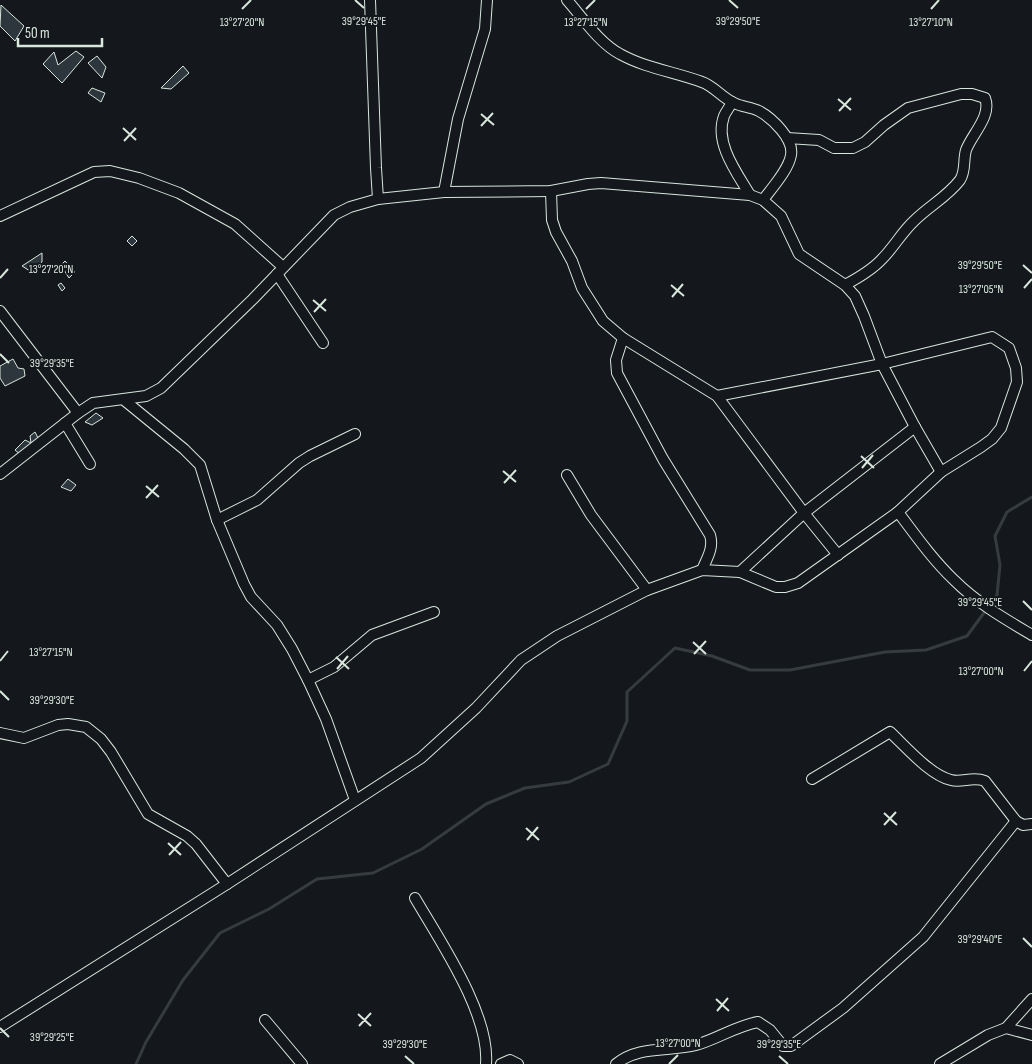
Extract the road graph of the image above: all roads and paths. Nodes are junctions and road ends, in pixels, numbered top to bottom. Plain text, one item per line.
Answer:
1 (370, 0) edge
2 (486, 0) edge
3 (566, 0) edge
4 (732, 102) junction
5 (787, 138) junction
6 (551, 191) junction
7 (444, 192) junction
8 (750, 196) junction
9 (378, 199) junction
10 (763, 200) junction
11 (0, 216) edge
12 (280, 270) junction
13 (845, 285) junction
14 (0, 311) edge
15 (623, 338) junction
16 (323, 343) dead end
17 (882, 364) junction
18 (717, 396) junction
19 (124, 400) junction
20 (78, 413) junction
21 (65, 423) junction
22 (915, 427) junction
23 (355, 434) dead end
24 (90, 464) dead end
25 (941, 472) junction
26 (0, 474) edge
27 (567, 474) dead end
28 (898, 512) junction
29 (804, 513) junction
30 (218, 520) junction
31 (838, 555) junction
32 (702, 570) junction
33 (740, 572) junction
34 (647, 590) junction
35 (434, 612) dead end
36 (1032, 636) edge
37 (308, 680) junction
38 (0, 733) edge
39 (812, 779) dead end
40 (355, 800) junction
41 (1016, 821) junction
42 (1032, 824) edge
43 (227, 884) junction
44 (415, 898) dead end
45 (1032, 1000) edge
46 (265, 1020) dead end
47 (0, 1027) edge
48 (1006, 1028) junction
49 (1032, 1035) edge
50 (302, 1064) edge
51 (486, 1064) edge
52 (501, 1064) edge
53 (518, 1064) edge
54 (616, 1064) edge
55 (940, 1064) edge

1 - 9 street
2 - 7 street
3 - 4 street
4 - 5 street
4 - 8 street
5 - 10 street
5 - 13 street
6 - 7 street
6 - 8 street
6 - 15 street
7 - 9 street
8 - 10 street
9 - 12 street
10 - 13 street
11 - 12 street
12 - 16 street
12 - 19 street
13 - 17 street
14 - 20 street
15 - 18 street
15 - 32 street
17 - 18 street
17 - 22 street
17 - 25 street
18 - 29 street
19 - 20 street
19 - 30 street
20 - 21 street
21 - 24 street
21 - 26 street
22 - 25 street
22 - 29 street
23 - 30 street
25 - 28 street
27 - 34 street
28 - 31 street
28 - 36 street
29 - 31 street
29 - 33 street
30 - 37 street
31 - 33 street
32 - 33 street
32 - 34 street
34 - 40 street
35 - 37 street
37 - 40 street
38 - 43 street
39 - 41 street
40 - 43 street
41 - 42 street
41 - 54 street
43 - 47 street
44 - 51 street
45 - 48 street
46 - 50 street
48 - 49 street
48 - 55 street
52 - 53 street

